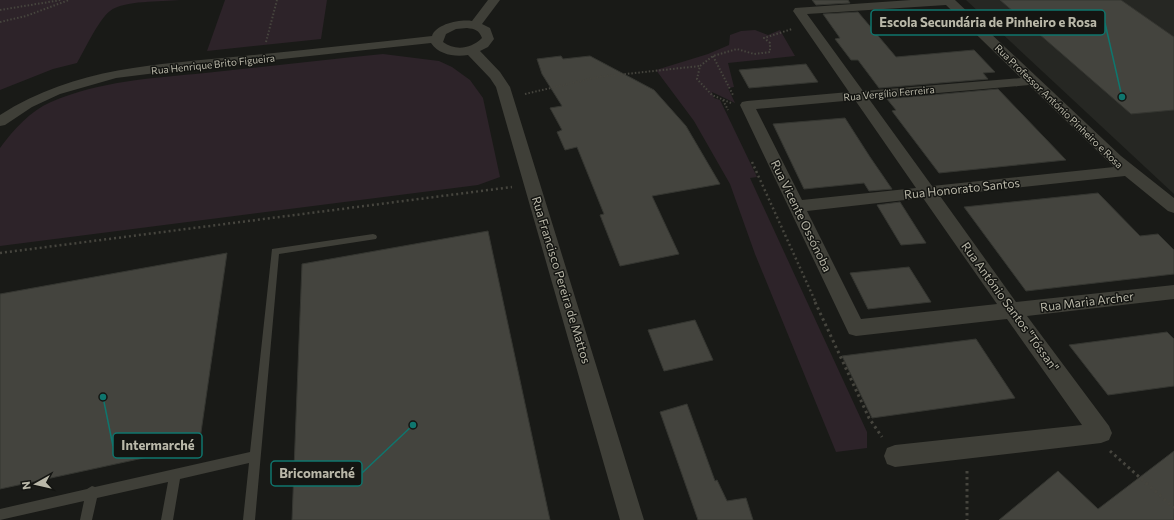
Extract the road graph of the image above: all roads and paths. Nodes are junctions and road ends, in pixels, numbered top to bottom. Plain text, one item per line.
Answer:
1 (60, 0) edge
2 (69, 0) edge
3 (277, 0) edge
4 (494, 0) edge
5 (948, 1) edge
6 (0, 10) edge
7 (0, 22) edge
8 (475, 25) junction
9 (810, 28) junction
10 (436, 39) junction
11 (471, 50) junction
12 (713, 56) junction
13 (262, 58) junction
14 (700, 66) junction
15 (1032, 81) junction
16 (524, 94) dead end
17 (857, 95) junction
18 (723, 100) junction
19 (742, 105) junction
20 (730, 114) dead end
21 (0, 122) edge
22 (750, 158) dead end
23 (1127, 171) junction
24 (532, 184) junction
25 (928, 192) junction
26 (796, 206) junction
27 (1174, 208) edge
28 (373, 237) dead end
29 (0, 253) edge
30 (1174, 292) edge
31 (1012, 311) junction
32 (856, 328) joint
33 (1090, 434) junction
34 (968, 448) junction
35 (255, 456) junction
36 (895, 456) joint
37 (175, 474) junction
38 (92, 492) junction
39 (1174, 508) edge
40 (0, 515) edge
41 (86, 520) edge
42 (166, 520) edge
43 (249, 520) edge
44 (632, 520) edge
45 (967, 520) edge

1 - 6 path
2 - 7 path
3 - 13 path
4 - 8 street
5 - 9 street, Rua António Santos "Tóssan"
5 - 15 street, Rua Professor António Pinheiro e Rosa
8 - 10 street
8 - 11 street
9 - 12 path
9 - 17 street, Rua António Santos "Tóssan"
10 - 11 street
10 - 13 street, Rua Henrique Brito Figueira
11 - 24 street, Rua Francisco Pereira de Mattos
12 - 14 path
12 - 19 path
13 - 21 street, Rua Henrique Brito Figueira
14 - 16 path
14 - 18 path
15 - 17 street, Rua Vergílio Ferreira
15 - 23 street, Rua Professor António Pinheiro e Rosa
17 - 19 street, Rua Vergílio Ferreira
17 - 25 street, Rua António Santos "Tóssan"
18 - 19 path
18 - 20 path
19 - 26 street, Rua Vicente Ossónoba
22 - 36 path
23 - 25 street, Rua Honorato Santos
23 - 27 street, Rua Professor António Pinheiro e Rosa
24 - 29 path
24 - 44 street, Rua Francisco Pereira de Mattos
25 - 26 street, Rua Honorato Santos
25 - 31 street, Rua António Santos "Tóssan"
26 - 32 street, Rua Vicente Ossónoba
28 - 35 lane
30 - 31 street, Rua Maria Archer
31 - 32 street, Rua Maria Archer
31 - 33 street, Rua António Santos "Tóssan"
33 - 34 street
33 - 39 path
34 - 36 street
34 - 45 path
35 - 37 lane
35 - 43 lane
37 - 38 lane
37 - 42 lane
38 - 40 lane
38 - 41 lane

